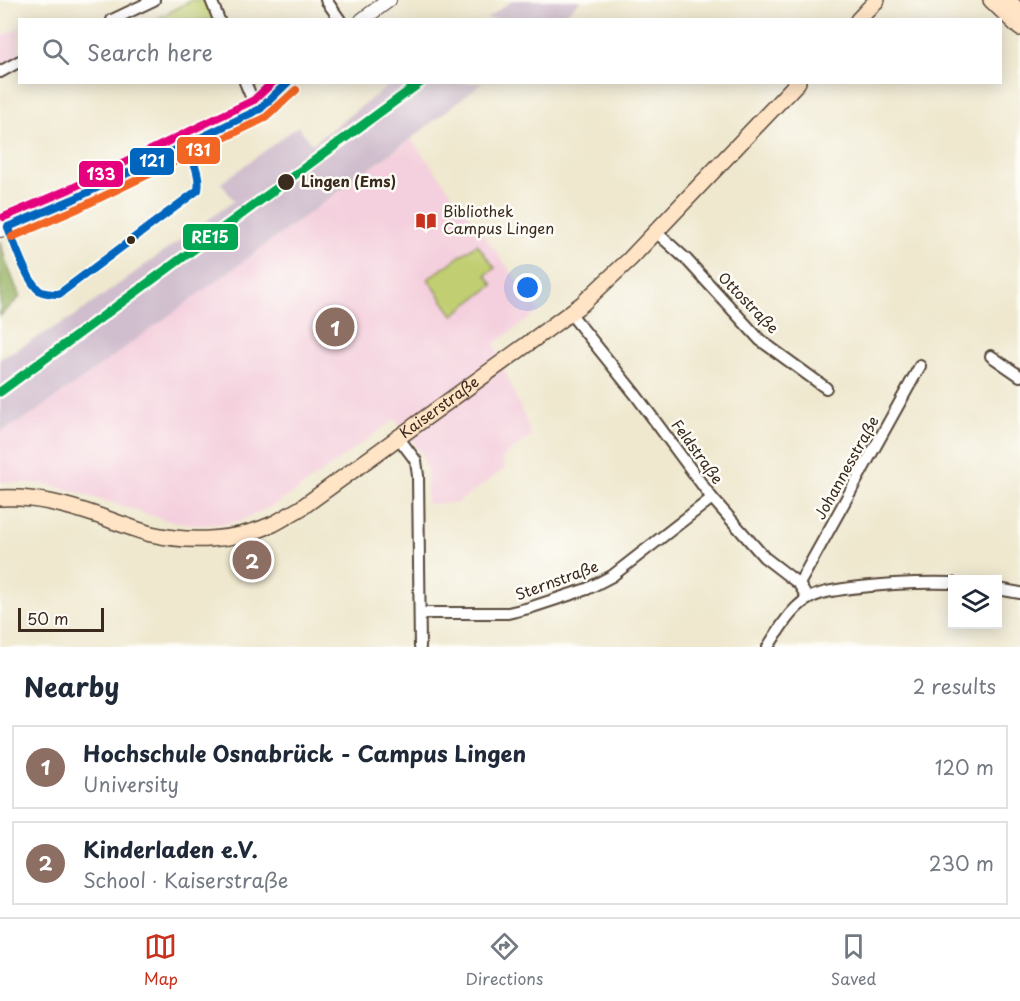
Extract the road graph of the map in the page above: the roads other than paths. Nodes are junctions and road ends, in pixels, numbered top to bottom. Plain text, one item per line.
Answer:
1 (154, 0) edge
2 (211, 0) edge
3 (326, 0) edge
4 (389, 0) edge
5 (877, 0) edge
6 (991, 0) edge
7 (1009, 0) edge
8 (1020, 13) edge
9 (116, 18) edge
10 (218, 18) edge
11 (339, 18) edge
12 (365, 18) edge
13 (860, 18) edge
14 (1020, 28) edge
15 (18, 62) edge
16 (0, 72) edge
17 (246, 84) edge
18 (287, 84) edge
19 (796, 84) edge
20 (260, 109) junction
21 (0, 230) edge
22 (656, 232) junction
23 (570, 313) junction
24 (991, 356) dead end
25 (920, 366) dead end
26 (1020, 376) edge
27 (826, 388) dead end
28 (398, 437) junction
29 (0, 498) edge
30 (712, 498) junction
31 (948, 583) edge
32 (799, 584) junction
33 (1002, 590) edge
34 (1020, 592) edge
35 (808, 599) junction
36 (421, 613) junction
37 (420, 647) edge
38 (768, 647) edge

1 - 9 street
2 - 10 street
3 - 11 street
4 - 12 street
5 - 13 main road
6 - 14 main road
7 - 8 main road
15 - 16 street
17 - 20 street
18 - 20 street
19 - 22 main road, Kaiserstraße
20 - 21 street
22 - 23 main road, Kaiserstraße
22 - 27 street, Ottostraße
23 - 28 main road, Kaiserstraße
23 - 30 street, Feldstraße
24 - 26 street
25 - 32 street, Johannesstraße
28 - 29 main road, Kaiserstraße
28 - 36 street
30 - 32 street, Feldstraße
30 - 36 street, Sternstraße
31 - 35 street
32 - 35 street, Feldstraße
33 - 34 street
35 - 38 street
36 - 37 street

